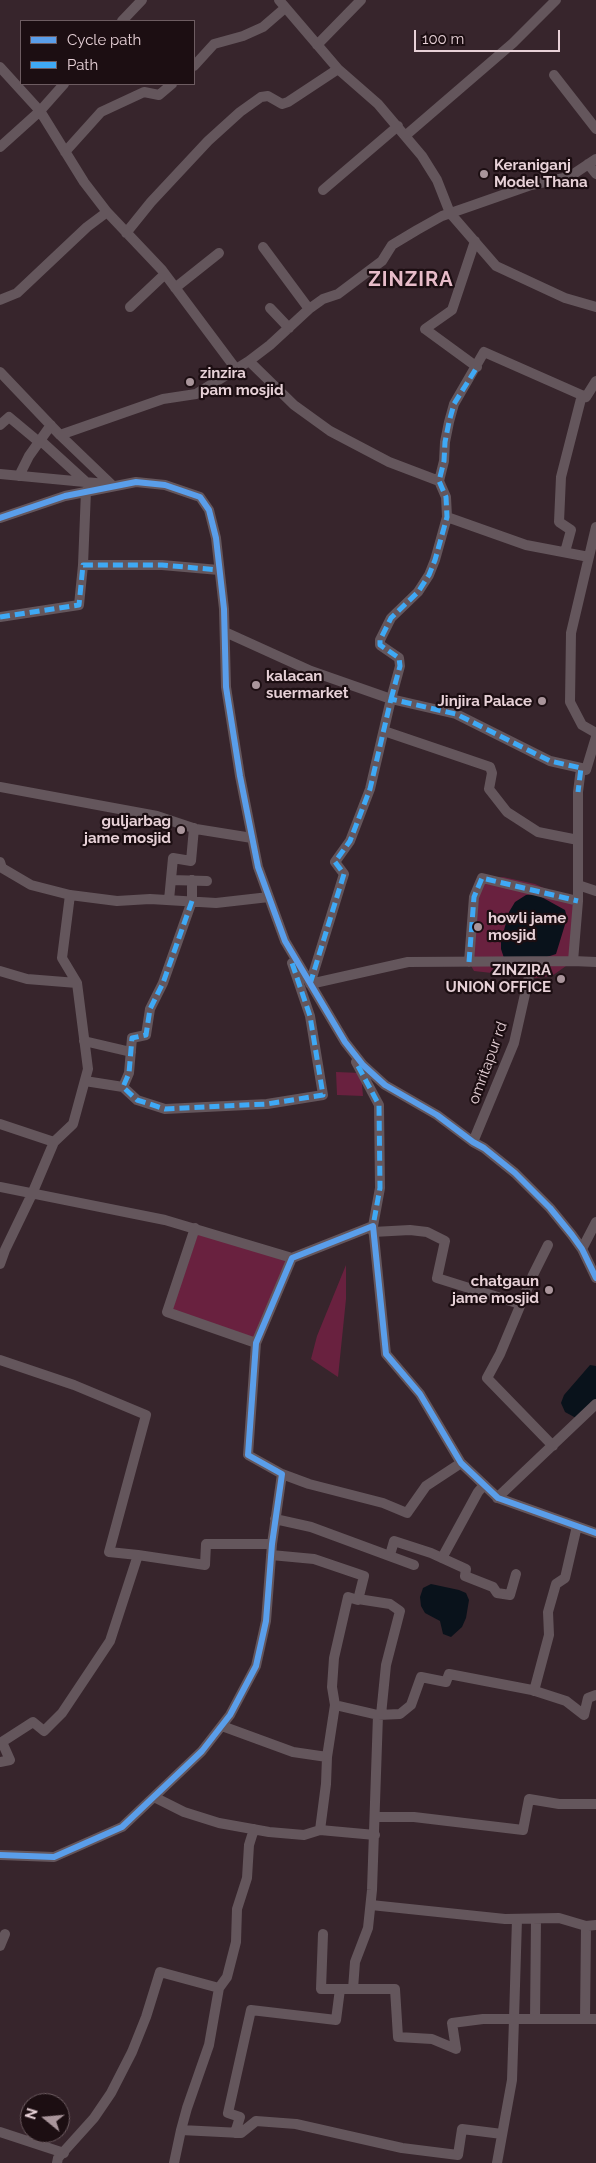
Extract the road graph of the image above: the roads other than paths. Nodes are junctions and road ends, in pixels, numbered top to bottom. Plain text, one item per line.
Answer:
1 (142, 0) edge
2 (361, 0) edge
3 (556, 0) edge
4 (282, 4) edge
5 (544, 4) edge
6 (123, 20) edge
7 (317, 45) junction
8 (195, 65) edge
9 (0, 67) edge
10 (338, 68) junction
11 (554, 75) dead end
12 (63, 85) edge
13 (171, 85) edge
14 (40, 111) junction
15 (398, 126) junction
16 (596, 129) edge
17 (405, 136) junction
18 (0, 147) edge
19 (65, 152) junction
20 (592, 162) edge
21 (596, 174) edge
22 (323, 190) dead end
23 (107, 212) junction
24 (450, 213) junction
25 (126, 233) junction
26 (475, 241) junction
27 (263, 246) dead end
28 (219, 254) dead end
29 (165, 274) junction
30 (176, 288) junction
31 (0, 300) edge
32 (130, 307) dead end
33 (596, 307) edge
34 (270, 308) dead end
35 (308, 309) junction
36 (289, 328) junction
37 (249, 361) junction
38 (477, 367) junction
39 (236, 369) junction
40 (0, 372) edge
41 (596, 381) edge
42 (582, 395) junction
43 (0, 425) edge
44 (51, 425) junction
45 (60, 435) junction
46 (40, 441) junction
47 (0, 474) edge
48 (19, 476) junction
49 (438, 481) junction
50 (112, 485) junction
51 (86, 487) junction
52 (447, 517) junction
53 (0, 518) edge
54 (596, 527) edge
55 (565, 552) junction
56 (589, 557) junction
57 (83, 565) junction
58 (220, 570) junction
59 (0, 616) edge
60 (224, 632) junction
61 (391, 699) junction
62 (384, 732) junction
63 (596, 735) edge
64 (581, 768) junction
65 (0, 786) edge
66 (194, 828) junction
67 (252, 838) junction
68 (578, 840) junction
69 (0, 862) edge
70 (171, 880) junction
71 (192, 880) junction
72 (207, 881) dead end
73 (578, 885) junction
74 (596, 891) edge
75 (70, 895) junction
76 (269, 897) junction
77 (169, 900) junction
78 (192, 901) junction
79 (578, 901) junction
80 (284, 941) junction
81 (469, 962) junction
82 (573, 962) junction
83 (596, 962) edge
84 (532, 963) junction
85 (0, 971) edge
86 (76, 983) junction
87 (310, 984) junction
88 (84, 1041) junction
89 (345, 1042) junction
90 (131, 1052) junction
91 (85, 1081) junction
92 (123, 1087) junction
93 (0, 1124) edge
94 (54, 1142) junction
95 (473, 1142) junction
96 (0, 1187) edge
97 (32, 1194) junction
98 (596, 1222) edge
99 (195, 1228) junction
100 (373, 1229) junction
101 (548, 1245) dead end
102 (582, 1249) junction
103 (292, 1258) junction
104 (0, 1264) edge
105 (596, 1278) edge
106 (520, 1304) junction
107 (256, 1343) junction
108 (0, 1360) edge
109 (596, 1404) edge
110 (553, 1446) junction
111 (460, 1463) junction
112 (282, 1474) junction
113 (484, 1485) junction
114 (497, 1498) junction
115 (275, 1519) junction
116 (578, 1526) junction
117 (596, 1533) edge
118 (272, 1544) junction
119 (138, 1555) junction
120 (271, 1555) junction
121 (390, 1555) junction
122 (442, 1558) junction
123 (414, 1566) dead end
124 (516, 1574) dead end
125 (358, 1599) junction
126 (534, 1691) junction
127 (596, 1695) edge
128 (335, 1705) junction
129 (380, 1715) junction
130 (222, 1726) junction
131 (327, 1757) junction
132 (0, 1762) edge
133 (154, 1797) junction
134 (596, 1804) edge
135 (376, 1817) junction
136 (254, 1829) junction
137 (320, 1830) junction
138 (375, 1836) junction
139 (0, 1855) edge
140 (370, 1905) junction
141 (517, 1918) junction
142 (536, 1919) junction
143 (591, 1925) edge
144 (5, 1934) dead end
145 (323, 1934) dead end
146 (0, 1946) edge
147 (219, 1988) junction
148 (340, 1989) junction
149 (353, 1989) junction
150 (514, 2019) junction
151 (535, 2019) junction
152 (585, 2019) junction
153 (596, 2019) edge
154 (181, 2130) junction
155 (0, 2132) edge
156 (234, 2133) junction
157 (502, 2134) junction
158 (64, 2153) junction
159 (57, 2163) edge
160 (174, 2163) edge
161 (497, 2163) edge

1 - 6 street
2 - 7 street
3 - 5 street
4 - 7 street
4 - 8 street
5 - 17 street
7 - 10 street
9 - 14 street
10 - 15 street
10 - 25 street
11 - 16 street
12 - 14 street
13 - 19 street
14 - 18 street
14 - 19 street
15 - 17 street
15 - 22 street
17 - 24 street
19 - 23 street
20 - 21 street
20 - 24 street
23 - 25 street
23 - 31 street
24 - 26 street
24 - 35 street
25 - 29 street
26 - 33 street
26 - 38 street
27 - 35 street
28 - 30 street
29 - 30 street
29 - 32 street
30 - 39 street
34 - 36 street
35 - 36 street
36 - 37 street
37 - 39 street
37 - 49 street
38 - 42 street
38 - 49 street
39 - 45 street
40 - 44 street
41 - 42 street
42 - 55 street
43 - 46 street
44 - 45 street
44 - 46 street
45 - 50 street
46 - 48 street
46 - 51 street
47 - 48 street
48 - 51 street
49 - 52 street
50 - 51 street
50 - 58 street
51 - 53 street
51 - 57 street
52 - 55 street
52 - 61 street
54 - 56 street
55 - 56 street
56 - 63 street
57 - 58 street
57 - 59 street
58 - 60 street
60 - 61 street
60 - 67 street
61 - 62 street
61 - 64 street
62 - 68 street
62 - 87 street
63 - 64 street
64 - 68 street
65 - 66 street
66 - 67 street
66 - 70 street
67 - 76 street
68 - 73 street
69 - 75 street
70 - 71 street
70 - 77 street
71 - 72 street
71 - 78 street
73 - 74 street
73 - 79 street
75 - 77 street
75 - 86 street
76 - 78 street
76 - 80 street
77 - 78 street
78 - 90 street
79 - 81 street
79 - 82 street
80 - 87 street
80 - 92 street
81 - 84 street
81 - 87 street
82 - 83 street
82 - 84 street
84 - 95 street, omritapur rd
85 - 86 street
86 - 88 street
87 - 89 street
88 - 90 street
88 - 91 street
89 - 95 street
89 - 100 street
90 - 92 street
91 - 92 street
91 - 94 street
93 - 94 street
94 - 97 street
95 - 102 street
96 - 97 street
97 - 99 street
97 - 104 street
98 - 102 street
99 - 103 street
99 - 107 street
100 - 103 street
100 - 106 street
100 - 111 street
101 - 106 street
102 - 105 street
103 - 107 street
106 - 110 street
107 - 112 street
108 - 119 street
109 - 110 street
110 - 114 street
111 - 112 street
111 - 113 street
112 - 115 street
113 - 114 street
113 - 122 street
114 - 116 street
115 - 118 street
115 - 121 street
116 - 117 street
116 - 126 street
118 - 119 street
118 - 120 street
119 - 132 street
120 - 125 street
120 - 130 street
121 - 122 street
121 - 123 street
122 - 124 street
125 - 128 street
125 - 129 street
126 - 127 street
126 - 129 street
128 - 129 street
128 - 131 street
129 - 135 street
130 - 131 street
130 - 133 street
131 - 137 street
133 - 136 street
133 - 139 street
134 - 135 street
135 - 138 street
136 - 137 street
136 - 147 street
137 - 138 street
138 - 140 street
140 - 141 street
140 - 149 street
141 - 142 street
141 - 150 street
142 - 143 street
142 - 151 street
143 - 152 street
144 - 146 street
145 - 148 street
147 - 154 street
147 - 158 street
148 - 149 street
148 - 156 street
149 - 150 street
150 - 151 street
150 - 157 street
151 - 152 street
152 - 153 street
154 - 156 street
154 - 160 street
155 - 158 street
156 - 157 street
157 - 161 street
158 - 159 street

